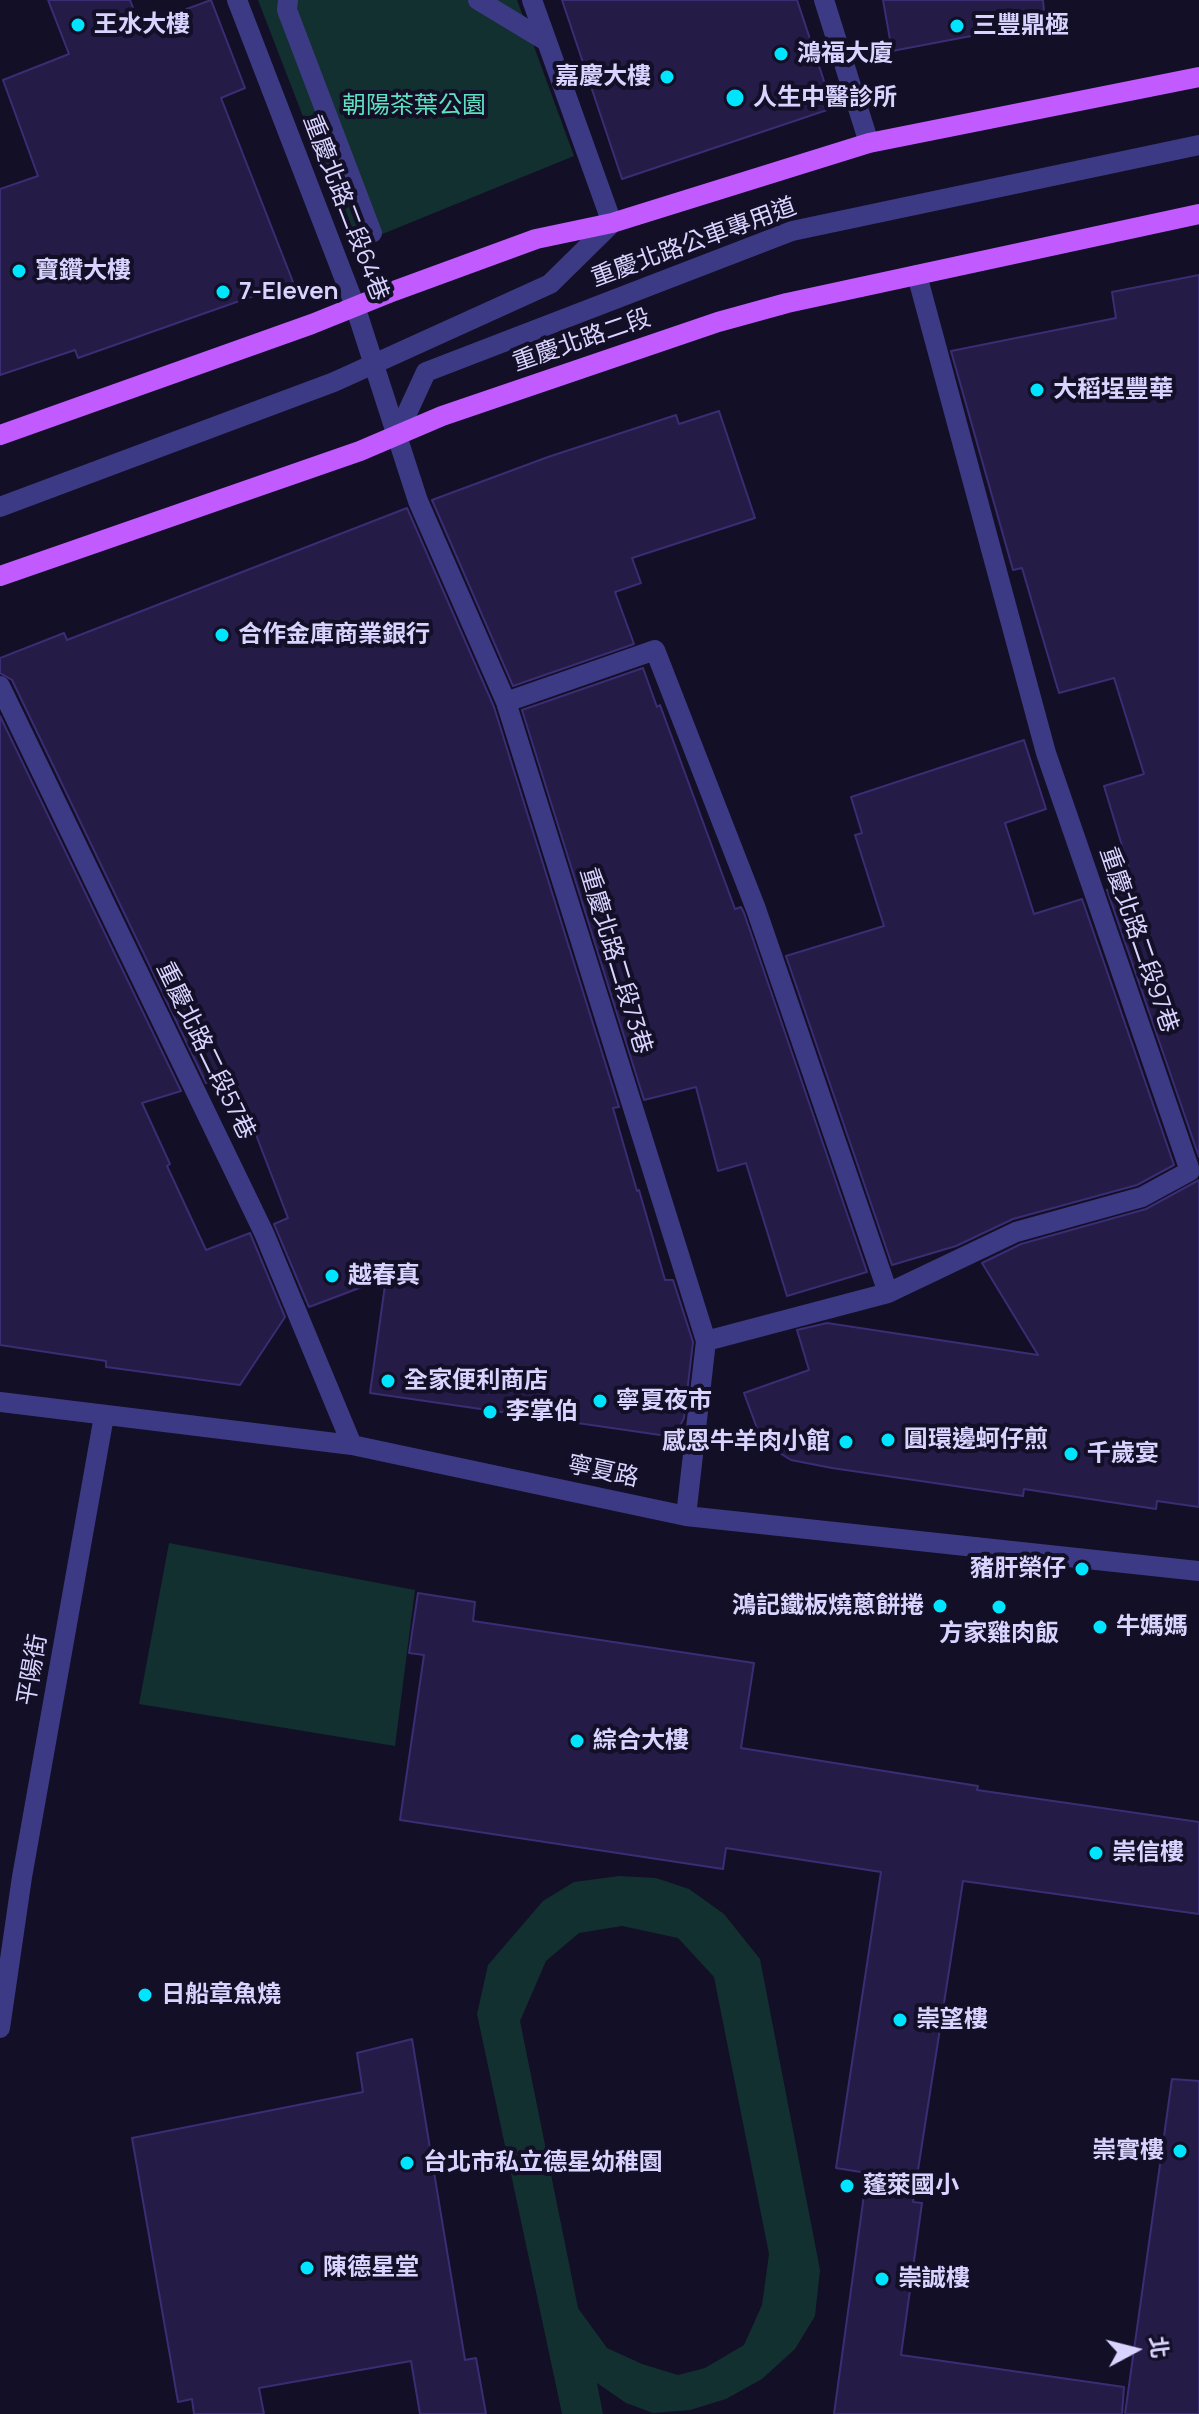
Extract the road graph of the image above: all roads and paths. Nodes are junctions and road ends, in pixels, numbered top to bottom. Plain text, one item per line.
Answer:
1 (237, 0) edge
2 (288, 0) edge
3 (478, 0) edge
4 (532, 0) edge
5 (824, 0) edge
6 (546, 41) junction
7 (1199, 77) edge
8 (869, 143) junction
9 (1199, 145) edge
10 (1199, 214) edge
11 (612, 223) junction
12 (372, 233) dead end
13 (917, 275) junction
14 (355, 306) junction
15 (375, 365) junction
16 (0, 435) edge
17 (396, 437) junction
18 (0, 507) edge
19 (0, 576) edge
20 (0, 686) edge
21 (506, 702) junction
22 (888, 1293) junction
23 (706, 1341) junction
24 (0, 1402) edge
25 (104, 1416) junction
26 (352, 1445) junction
27 (686, 1516) junction
28 (1199, 1571) edge
29 (22, 1877) junction
30 (0, 1880) edge
31 (0, 2028) edge

1 - 14 street, 重慶北路二段64巷
2 - 12 street
3 - 6 street
4 - 6 street
5 - 8 street
6 - 11 street
7 - 8 main road
8 - 11 main road
9 - 17 street, 重慶北路公車專用道
10 - 13 main road, 重慶北路二段
11 - 14 main road
11 - 15 street, 重慶北路公車專用道
13 - 17 main road, 重慶北路二段
13 - 22 street, 重慶北路二段97巷
14 - 15 street, 重慶北路二段64巷
14 - 16 main road
15 - 17 street, 重慶北路二段64巷
15 - 18 street, 重慶北路公車專用道
17 - 19 main road, 重慶北路二段
17 - 21 street, 重慶北路二段73巷
20 - 26 street, 重慶北路二段57巷
21 - 22 street
21 - 23 street, 重慶北路二段73巷
22 - 23 street, 重慶北路二段97巷
23 - 27 street, 重慶北路二段73巷
24 - 25 street, 寧夏路
25 - 26 street, 寧夏路
25 - 29 street, 平陽街
26 - 27 street, 寧夏路
27 - 28 street, 寧夏路
29 - 30 street
29 - 31 street, 平陽街

